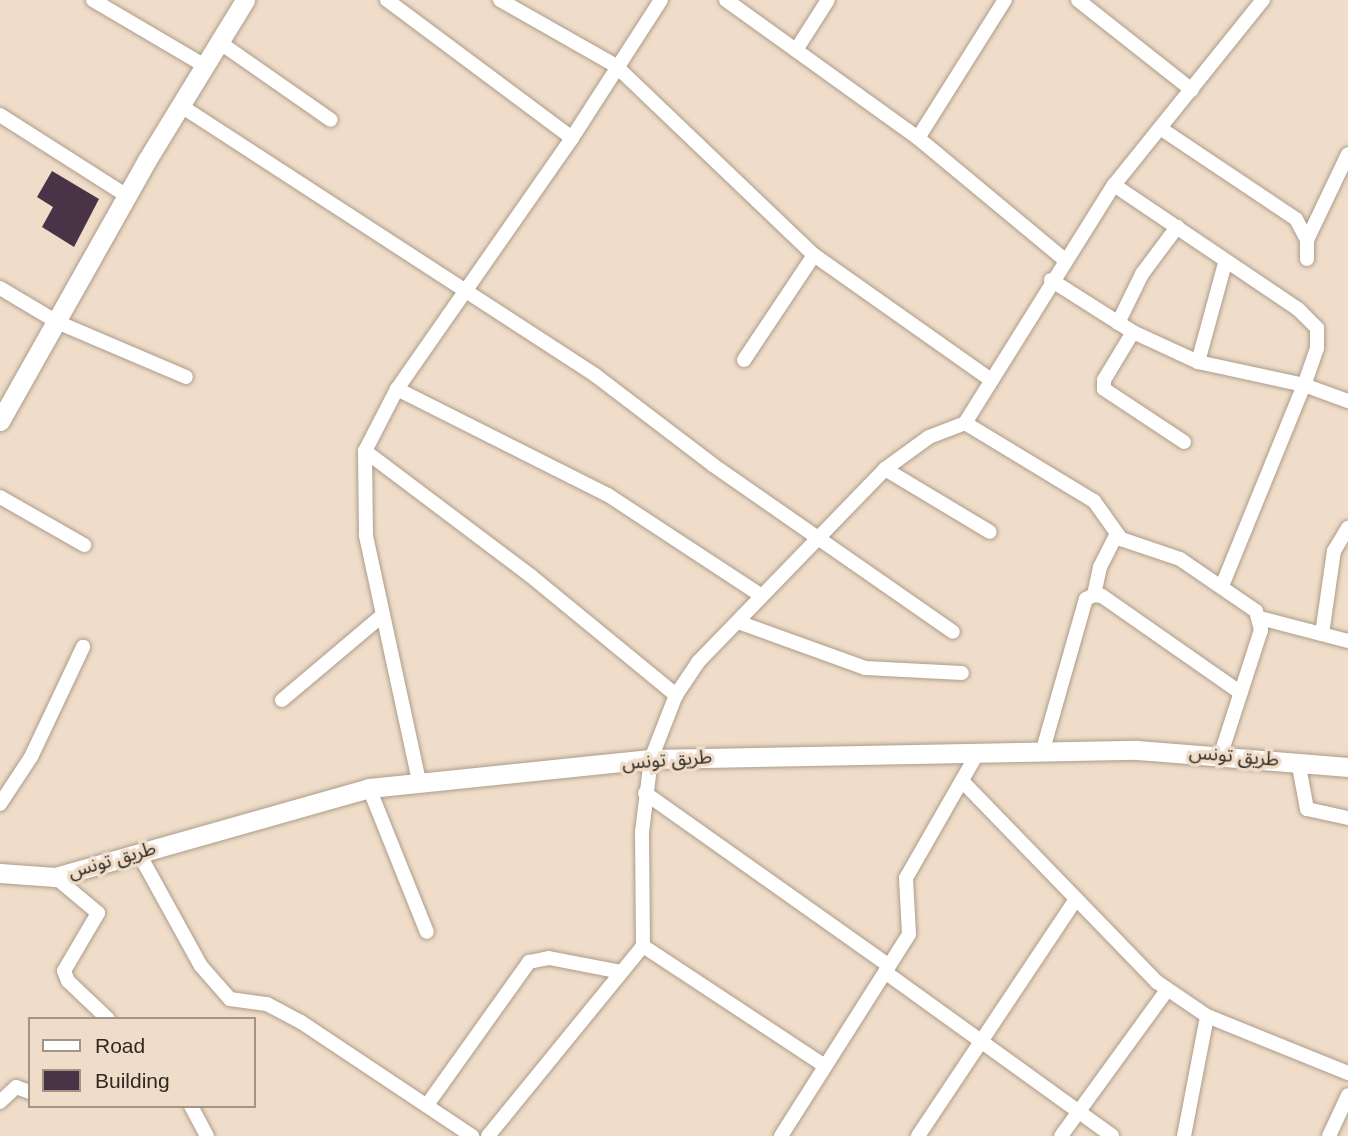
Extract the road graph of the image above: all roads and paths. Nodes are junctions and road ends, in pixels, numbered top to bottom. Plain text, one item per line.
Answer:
1 (93, 0) edge
2 (245, 0) edge
3 (388, 0) edge
4 (500, 0) edge
5 (661, 0) edge
6 (726, 0) edge
7 (828, 0) edge
8 (1005, 0) edge
9 (1078, 0) edge
10 (1263, 0) edge
11 (219, 42) junction
12 (796, 50) junction
13 (205, 66) junction
14 (616, 66) junction
15 (1192, 90) junction
16 (181, 106) junction
17 (0, 115) edge
18 (331, 120) dead end
19 (1160, 128) junction
20 (572, 138) junction
21 (918, 138) junction
22 (1348, 154) edge
23 (1114, 185) junction
24 (127, 196) junction
25 (1177, 227) junction
26 (1307, 240) junction
27 (814, 255) junction
28 (1307, 259) dead end
29 (1066, 261) junction
30 (1225, 263) junction
31 (1051, 280) junction
32 (0, 288) edge
33 (465, 289) junction
34 (57, 322) junction
35 (1118, 323) junction
36 (1133, 332) junction
37 (744, 360) dead end
38 (1198, 362) junction
39 (186, 377) dead end
40 (990, 379) junction
41 (1304, 385) junction
42 (397, 389) junction
43 (1348, 401) edge
44 (0, 421) edge
45 (965, 423) junction
46 (1185, 442) dead end
47 (365, 451) junction
48 (885, 469) junction
49 (0, 497) edge
50 (1348, 528) edge
51 (990, 532) dead end
52 (1116, 535) junction
53 (821, 538) junction
54 (84, 545) dead end
55 (1222, 586) junction
56 (760, 595) junction
57 (1094, 595) junction
58 (383, 615) junction
59 (1260, 618) junction
60 (738, 622) junction
61 (953, 632) dead end
62 (1322, 634) junction
63 (1348, 640) edge
64 (83, 647) dead end
65 (962, 673) dead end
66 (1241, 693) junction
67 (676, 695) junction
68 (282, 700) dead end
69 (1042, 753) junction
70 (1221, 754) junction
71 (976, 756) junction
72 (651, 760) junction
73 (1297, 761) junction
74 (1348, 767) edge
75 (419, 781) junction
76 (963, 782) junction
77 (369, 788) junction
78 (645, 793) junction
79 (0, 804) edge
80 (1348, 818) edge
81 (138, 852) junction
82 (0, 873) edge
83 (55, 877) junction
84 (1076, 899) junction
85 (427, 932) dead end
86 (643, 946) junction
87 (887, 969) junction
88 (621, 972) junction
89 (1167, 990) junction
90 (1207, 1016) junction
91 (106, 1017) edge
92 (981, 1039) junction
93 (825, 1066) junction
94 (1348, 1073) edge
95 (28, 1091) edge
96 (1348, 1096) edge
97 (0, 1102) edge
98 (427, 1105) junction
99 (192, 1108) edge
100 (1079, 1111) junction
101 (207, 1136) edge
102 (472, 1136) edge
103 (488, 1136) edge
104 (781, 1136) edge
105 (918, 1136) edge
106 (1061, 1136) edge
107 (1112, 1136) edge
108 (1184, 1136) edge
109 (1329, 1136) edge

1 - 13 street
2 - 11 main road
3 - 20 street
4 - 14 street
5 - 14 street
6 - 12 street
7 - 12 street
8 - 21 street
9 - 15 street
10 - 15 street
11 - 13 main road
11 - 18 street
12 - 21 street
13 - 16 main road
14 - 20 street
14 - 27 street
15 - 19 street
16 - 24 main road
16 - 33 street
17 - 24 street
19 - 23 street
19 - 26 street
20 - 33 street
21 - 29 street
22 - 26 street
23 - 25 street
23 - 29 street
24 - 34 main road
25 - 30 street
25 - 35 street
26 - 28 street
27 - 37 street
27 - 40 street
29 - 31 street
30 - 38 street
30 - 41 street
31 - 35 street
31 - 40 street
32 - 34 street
33 - 42 street
33 - 53 street
34 - 39 street
34 - 44 main road
35 - 36 street
36 - 38 street
36 - 46 street
38 - 41 street
40 - 45 street
41 - 43 street
41 - 55 street
42 - 47 street
42 - 56 street
45 - 48 street
45 - 52 street
47 - 58 street
47 - 67 street
48 - 51 street
48 - 53 street
49 - 54 street
50 - 62 street
52 - 55 street
52 - 57 street
53 - 56 street
53 - 61 street
55 - 59 street
56 - 60 street
57 - 66 street
57 - 69 street
58 - 68 street
58 - 75 street
59 - 62 street
59 - 66 street
60 - 65 street
60 - 67 street
62 - 63 street
64 - 79 street
66 - 70 street
67 - 72 street
69 - 70 main road, طريق تونس
69 - 71 main road, طريق تونس
70 - 73 main road, طريق تونس
71 - 72 main road, طريق تونس
71 - 76 street
72 - 75 main road, طريق تونس
72 - 78 street
73 - 74 main road, طريق تونس
73 - 80 street
75 - 77 main road, طريق تونس
76 - 84 street
76 - 87 street
77 - 81 main road, طريق تونس
77 - 85 street
78 - 86 street
78 - 87 street
81 - 83 main road, طريق تونس
81 - 98 street
82 - 83 main road, طريق تونس
83 - 91 street
84 - 89 street
84 - 92 street
86 - 88 street
86 - 93 street
87 - 92 street
87 - 93 street
88 - 98 street
88 - 103 street
89 - 90 street
89 - 100 street
90 - 94 street
90 - 108 street
92 - 100 street
92 - 105 street
93 - 104 street
95 - 97 street
96 - 109 street
98 - 102 street
99 - 101 street
100 - 106 street
100 - 107 street

